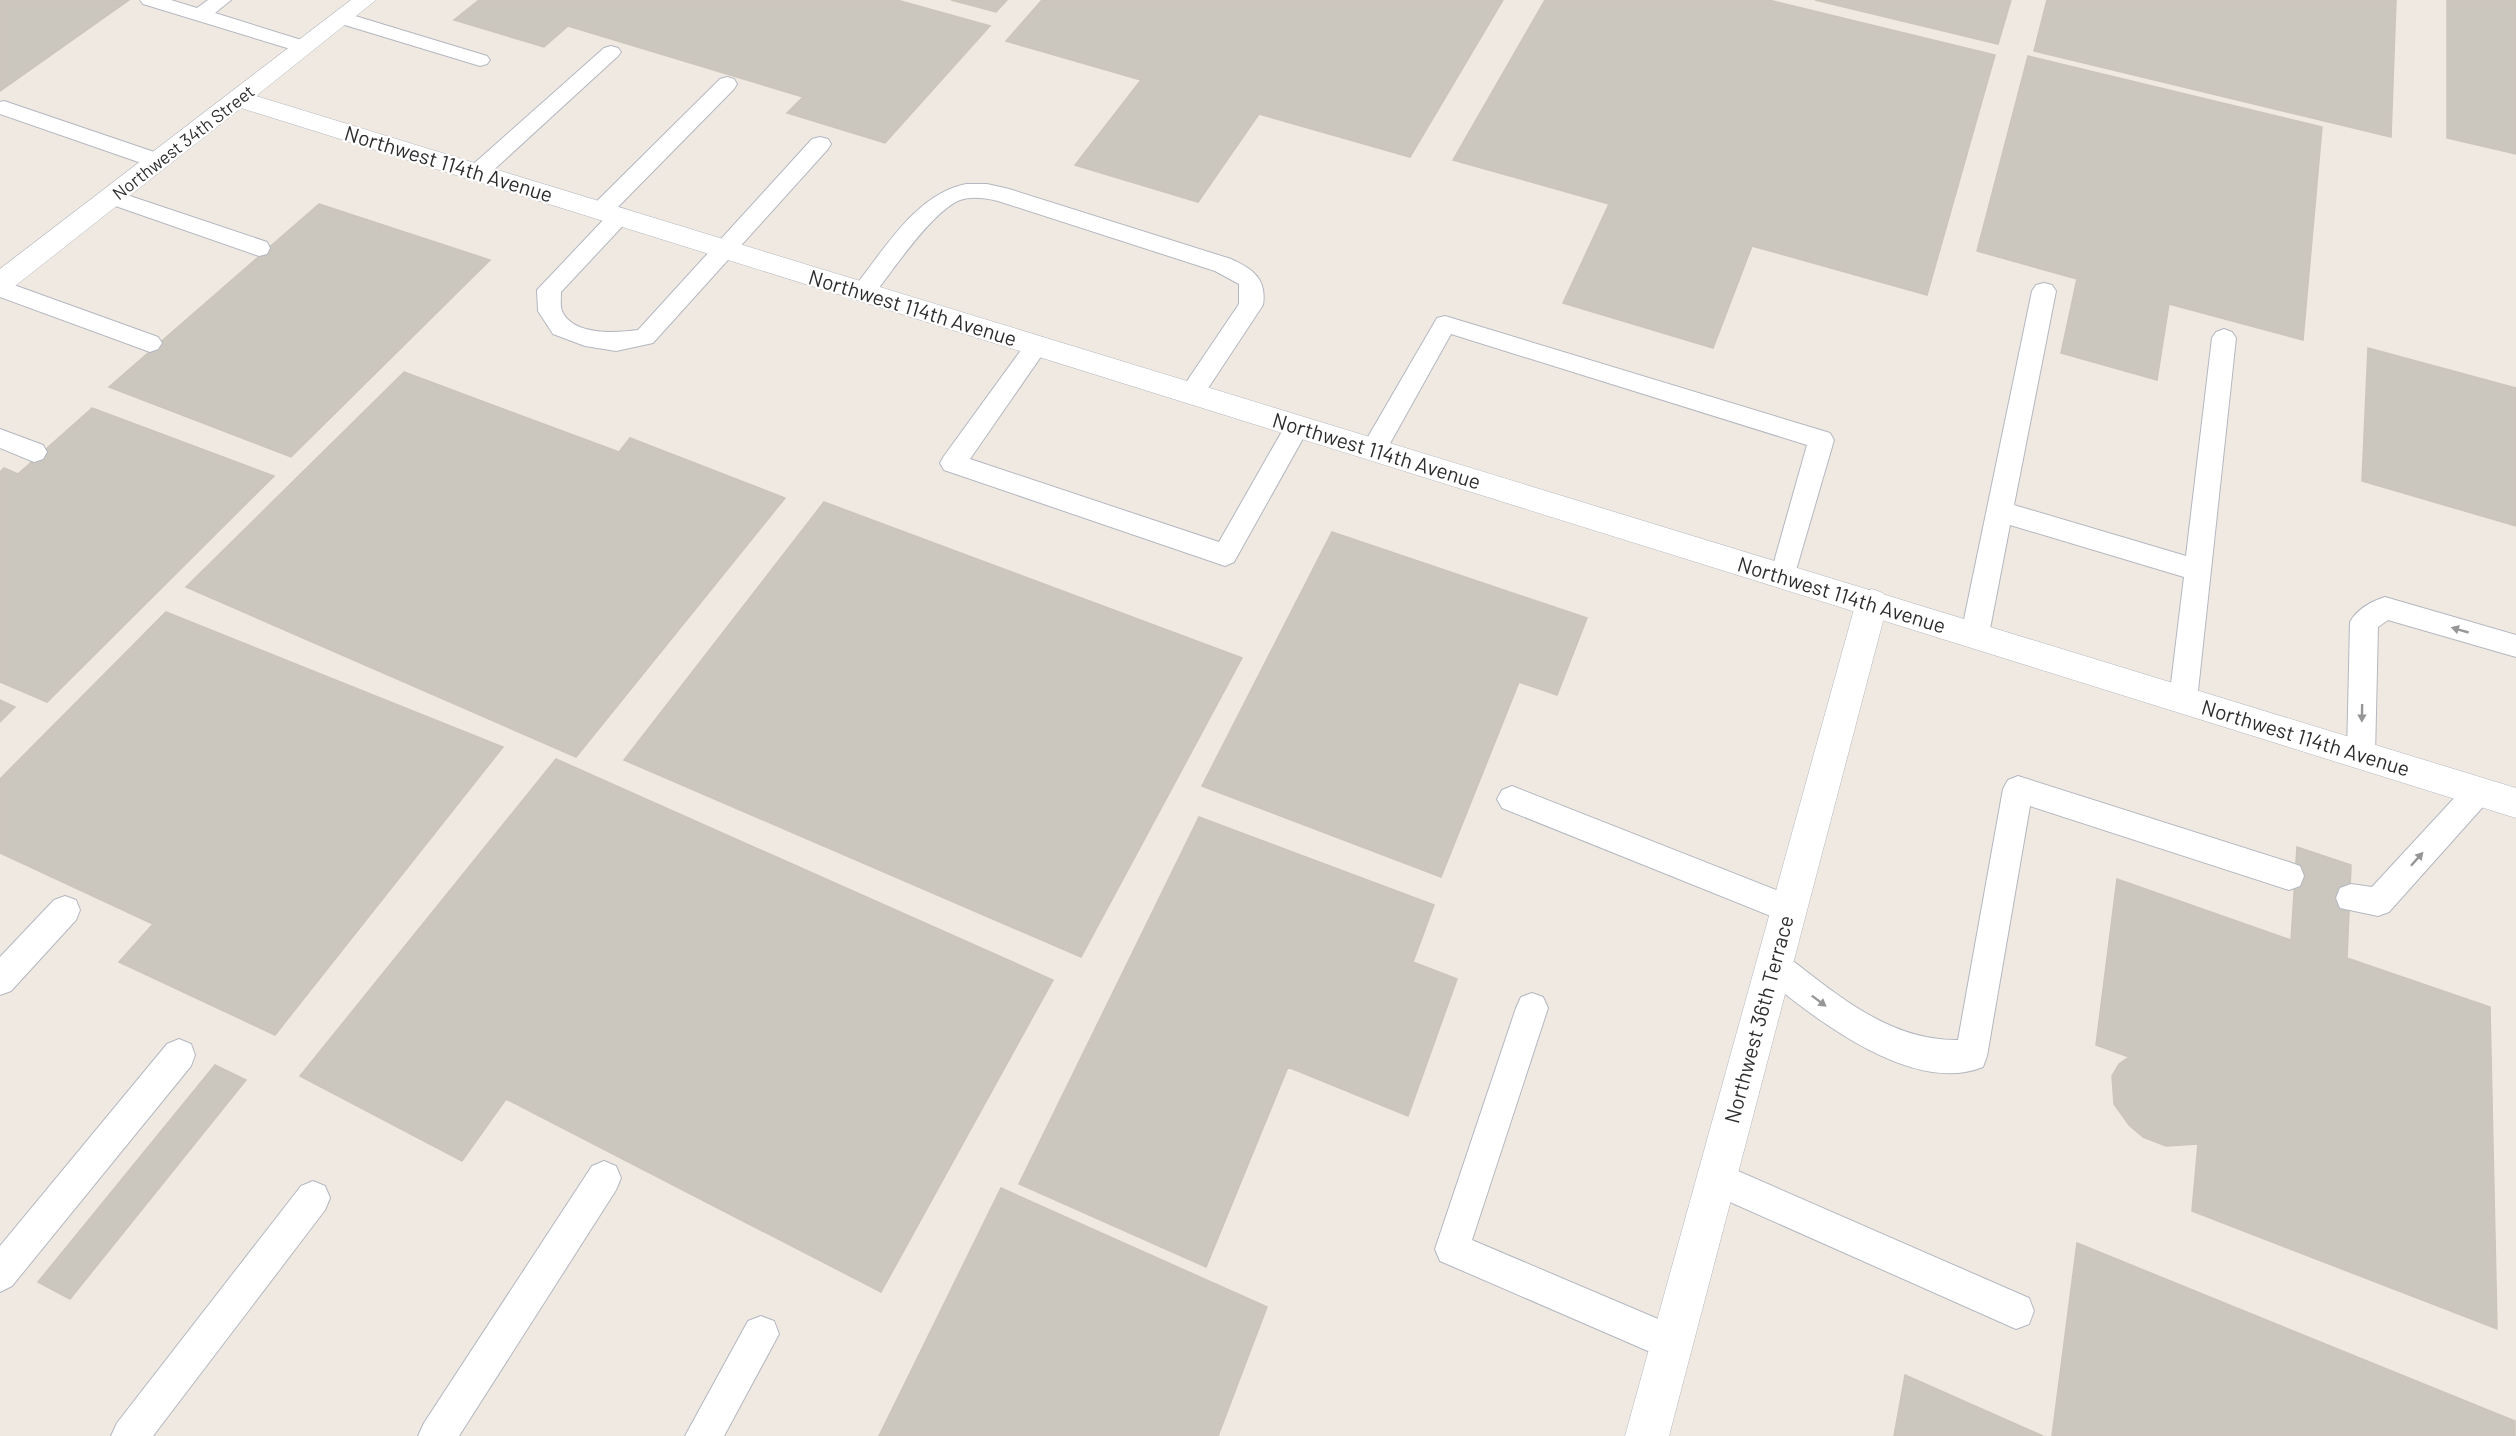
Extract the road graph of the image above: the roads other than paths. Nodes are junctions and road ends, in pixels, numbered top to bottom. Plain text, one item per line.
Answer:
1 (150, 0) edge
2 (221, 0) edge
3 (365, 0) edge
4 (200, 15) junction
5 (342, 18) junction
6 (304, 47) junction
7 (611, 52) dead end
8 (480, 60) dead end
9 (727, 84) dead end
10 (238, 99) junction
11 (4, 108) dead end
12 (820, 144) dead end
13 (158, 161) junction
14 (478, 172) junction
15 (112, 197) junction
16 (611, 214) junction
17 (259, 248) dead end
18 (725, 249) junction
19 (0, 283) edge
20 (0, 288) edge
21 (2044, 291) dead end
22 (863, 292) junction
23 (2224, 338) dead end
24 (150, 343) dead end
25 (1037, 345) junction
26 (1192, 393) junction
27 (1298, 426) junction
28 (0, 438) edge
29 (1374, 449) junction
30 (34, 452) dead end
31 (2002, 512) junction
32 (2199, 571) junction
33 (1783, 576) junction
34 (1872, 602) junction
35 (1975, 634) junction
36 (2516, 646) edge
37 (2184, 700) junction
38 (2361, 755) junction
39 (2479, 791) junction
40 (1512, 798) dead end
41 (2516, 803) edge
42 (2289, 876) dead end
43 (2364, 900) dead end
44 (1788, 909) junction
45 (65, 910) dead end
46 (1773, 965) junction
47 (0, 980) edge
48 (1532, 1008) dead end
49 (179, 1055) dead end
50 (604, 1178) dead end
51 (1715, 1178) junction
52 (313, 1198) dead end
53 (0, 1274) edge
54 (2016, 1311) dead end
55 (761, 1334) dead end
56 (1671, 1343) junction
57 (130, 1436) edge
58 (437, 1436) edge
59 (704, 1436) edge
60 (1647, 1436) edge

1 - 4 lane
2 - 4 lane
3 - 5 street, Northwest 34th Street
4 - 6 lane
5 - 6 street, Northwest 34th Street
5 - 8 lane
6 - 10 street, Northwest 34th Street
7 - 14 lane
9 - 16 lane
10 - 13 street, Northwest 34th Street
10 - 14 street, Northwest 114th Avenue
11 - 13 lane
12 - 18 lane
13 - 15 street, Northwest 34th Street
14 - 16 street, Northwest 114th Avenue
15 - 17 lane
15 - 19 street, Northwest 34th Street
16 - 18 street, Northwest 114th Avenue
16 - 18 lane
18 - 22 street, Northwest 114th Avenue
20 - 24 lane
21 - 31 lane
22 - 25 street, Northwest 114th Avenue
22 - 26 lane
23 - 32 lane
25 - 26 street, Northwest 114th Avenue
25 - 27 lane
26 - 27 street, Northwest 114th Avenue
27 - 29 street, Northwest 114th Avenue
28 - 30 lane
29 - 33 street, Northwest 114th Avenue
29 - 33 lane
31 - 32 lane
31 - 35 lane
32 - 37 lane
33 - 34 street, Northwest 114th Avenue
34 - 35 street, Northwest 114th Avenue
34 - 44 street, Northwest 36th Terrace
35 - 37 street, Northwest 114th Avenue
36 -> 38 lane
37 - 38 street, Northwest 114th Avenue
38 - 39 street, Northwest 114th Avenue
39 - 41 street, Northwest 114th Avenue
43 -> 39 lane
40 - 44 lane
46 -> 42 lane
44 - 46 street, Northwest 36th Terrace
45 - 47 lane
46 - 51 street, Northwest 36th Terrace
48 - 56 lane
49 - 53 lane
50 - 58 lane
51 - 54 lane
51 - 56 street, Northwest 36th Terrace
52 - 57 lane
55 - 59 lane
56 - 60 street, Northwest 36th Terrace

